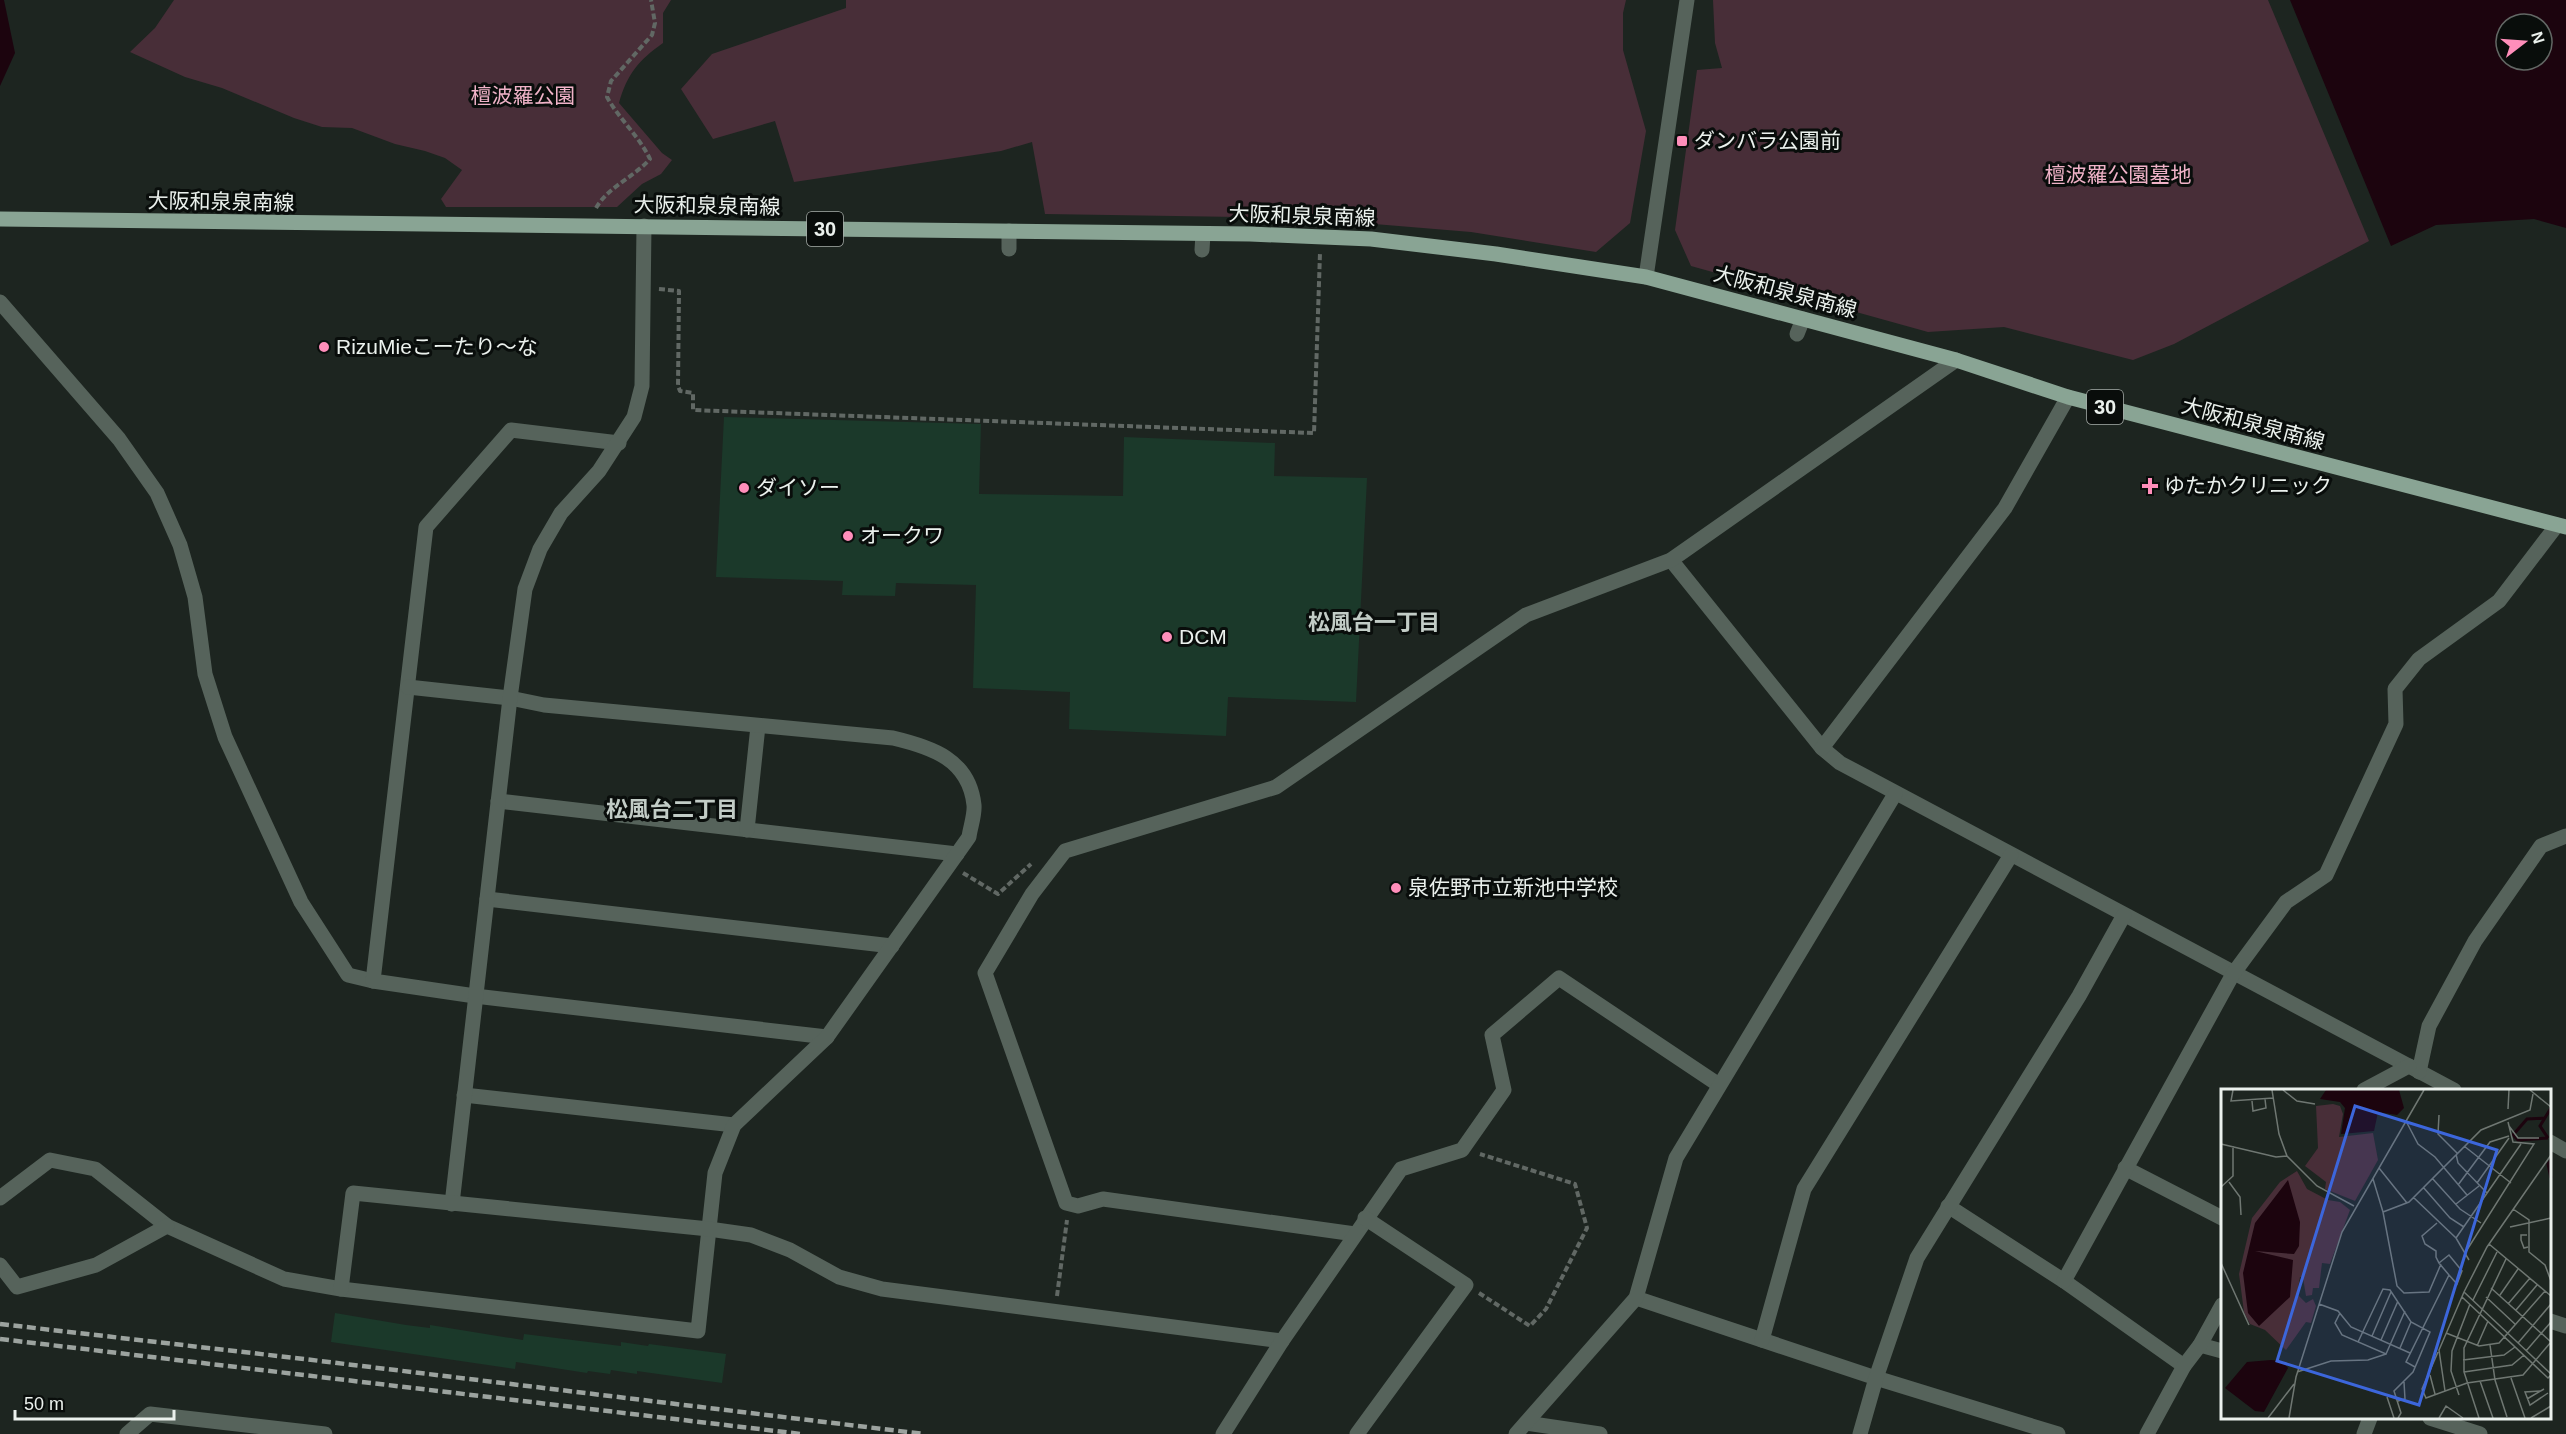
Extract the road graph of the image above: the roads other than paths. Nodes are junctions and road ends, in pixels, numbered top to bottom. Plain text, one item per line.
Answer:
1 (1687, 0) edge
2 (0, 219) edge
3 (644, 226) junction
4 (1009, 231) junction
5 (1203, 234) junction
6 (1009, 249) dead end
7 (1202, 250) dead end
8 (1646, 277) junction
9 (0, 302) edge
10 (1803, 319) junction
11 (1797, 334) dead end
12 (1956, 360) junction
13 (2068, 397) junction
14 (618, 443) junction
15 (2562, 526) edge
16 (1671, 560) junction
17 (408, 687) junction
18 (510, 698) junction
19 (758, 726) junction
20 (1822, 748) junction
21 (1895, 794) junction
22 (498, 801) junction
23 (747, 830) junction
24 (2566, 836) edge
25 (2011, 855) junction
26 (953, 859) junction
27 (487, 899) junction
28 (2124, 915) junction
29 (892, 946) junction
30 (2233, 974) junction
31 (373, 981) junction
32 (475, 996) junction
33 (827, 1037) junction
34 (2414, 1069) junction
35 (1719, 1085) junction
36 (2366, 1089) edge
37 (2452, 1089) edge
38 (464, 1095) junction
39 (734, 1125) junction
40 (2551, 1143) edge
41 (2566, 1151) edge
42 (2125, 1168) junction
43 (0, 1198) edge
44 (452, 1204) junction
45 (1948, 1206) junction
46 (2221, 1217) edge
47 (1365, 1218) junction
48 (167, 1226) junction
49 (709, 1228) junction
50 (1355, 1234) junction
51 (0, 1265) edge
52 (2064, 1281) junction
53 (341, 1289) junction
54 (1636, 1298) junction
55 (2221, 1308) edge
56 (2551, 1321) edge
57 (2566, 1326) edge
58 (1762, 1340) junction
59 (1282, 1341) junction
60 (2200, 1344) junction
61 (2221, 1351) edge
62 (2184, 1366) junction
63 (1876, 1378) junction
64 (2370, 1419) edge
65 (2433, 1419) edge
66 (1521, 1429) edge
67 (127, 1434) edge
68 (316, 1434) edge
69 (325, 1434) edge
70 (1224, 1434) edge
71 (1357, 1434) edge
72 (1600, 1434) edge
73 (1860, 1434) edge
74 (2058, 1434) edge
75 (2147, 1434) edge
76 (2364, 1434) edge
77 (2480, 1434) edge

1 - 8 street
2 - 3 main road, 大阪和泉泉南線 / 30
3 - 4 main road, 大阪和泉泉南線 / 30
3 - 14 street
4 - 5 main road, 大阪和泉泉南線 / 30
4 - 6 street
5 - 7 street
5 - 8 main road, 大阪和泉泉南線 / 30
8 - 10 main road, 大阪和泉泉南線 / 30
9 - 31 street
10 - 11 street
10 - 12 main road, 大阪和泉泉南線 / 30
12 - 13 main road, 大阪和泉泉南線 / 30
12 - 16 street
13 - 15 main road, 大阪和泉泉南線 / 30
13 - 20 street
14 - 17 street
14 - 18 street
15 - 30 street
16 - 20 street
16 - 50 street
17 - 18 street
17 - 31 street
18 - 19 street
18 - 22 street
19 - 23 street
19 - 26 street
20 - 21 street
21 - 25 street
21 - 35 street
22 - 23 street
22 - 27 street
23 - 26 street
24 - 34 street
25 - 28 street
25 - 58 street
26 - 29 street
27 - 29 street
27 - 32 street
28 - 30 street
28 - 45 street
29 - 33 street
30 - 34 street
30 - 42 street
31 - 32 street
32 - 33 street
32 - 38 street
33 - 39 street
34 - 36 street
34 - 37 street
35 - 47 street
35 - 54 street
38 - 39 street
38 - 44 street
39 - 49 street
40 - 41 street
42 - 46 street
42 - 52 street
43 - 48 street
44 - 49 street
44 - 53 street
45 - 52 street
45 - 63 street
47 - 50 street
47 - 71 street
48 - 51 street
48 - 53 street
49 - 53 street
49 - 59 street
50 - 59 street
52 - 62 street
54 - 58 street
54 - 66 street
55 - 60 street
56 - 57 street
58 - 63 street
59 - 70 street
60 - 61 street
60 - 62 street
62 - 75 street
63 - 73 street
63 - 74 street
64 - 76 street
65 - 77 street
66 - 72 street
67 - 68 street
68 - 69 street

